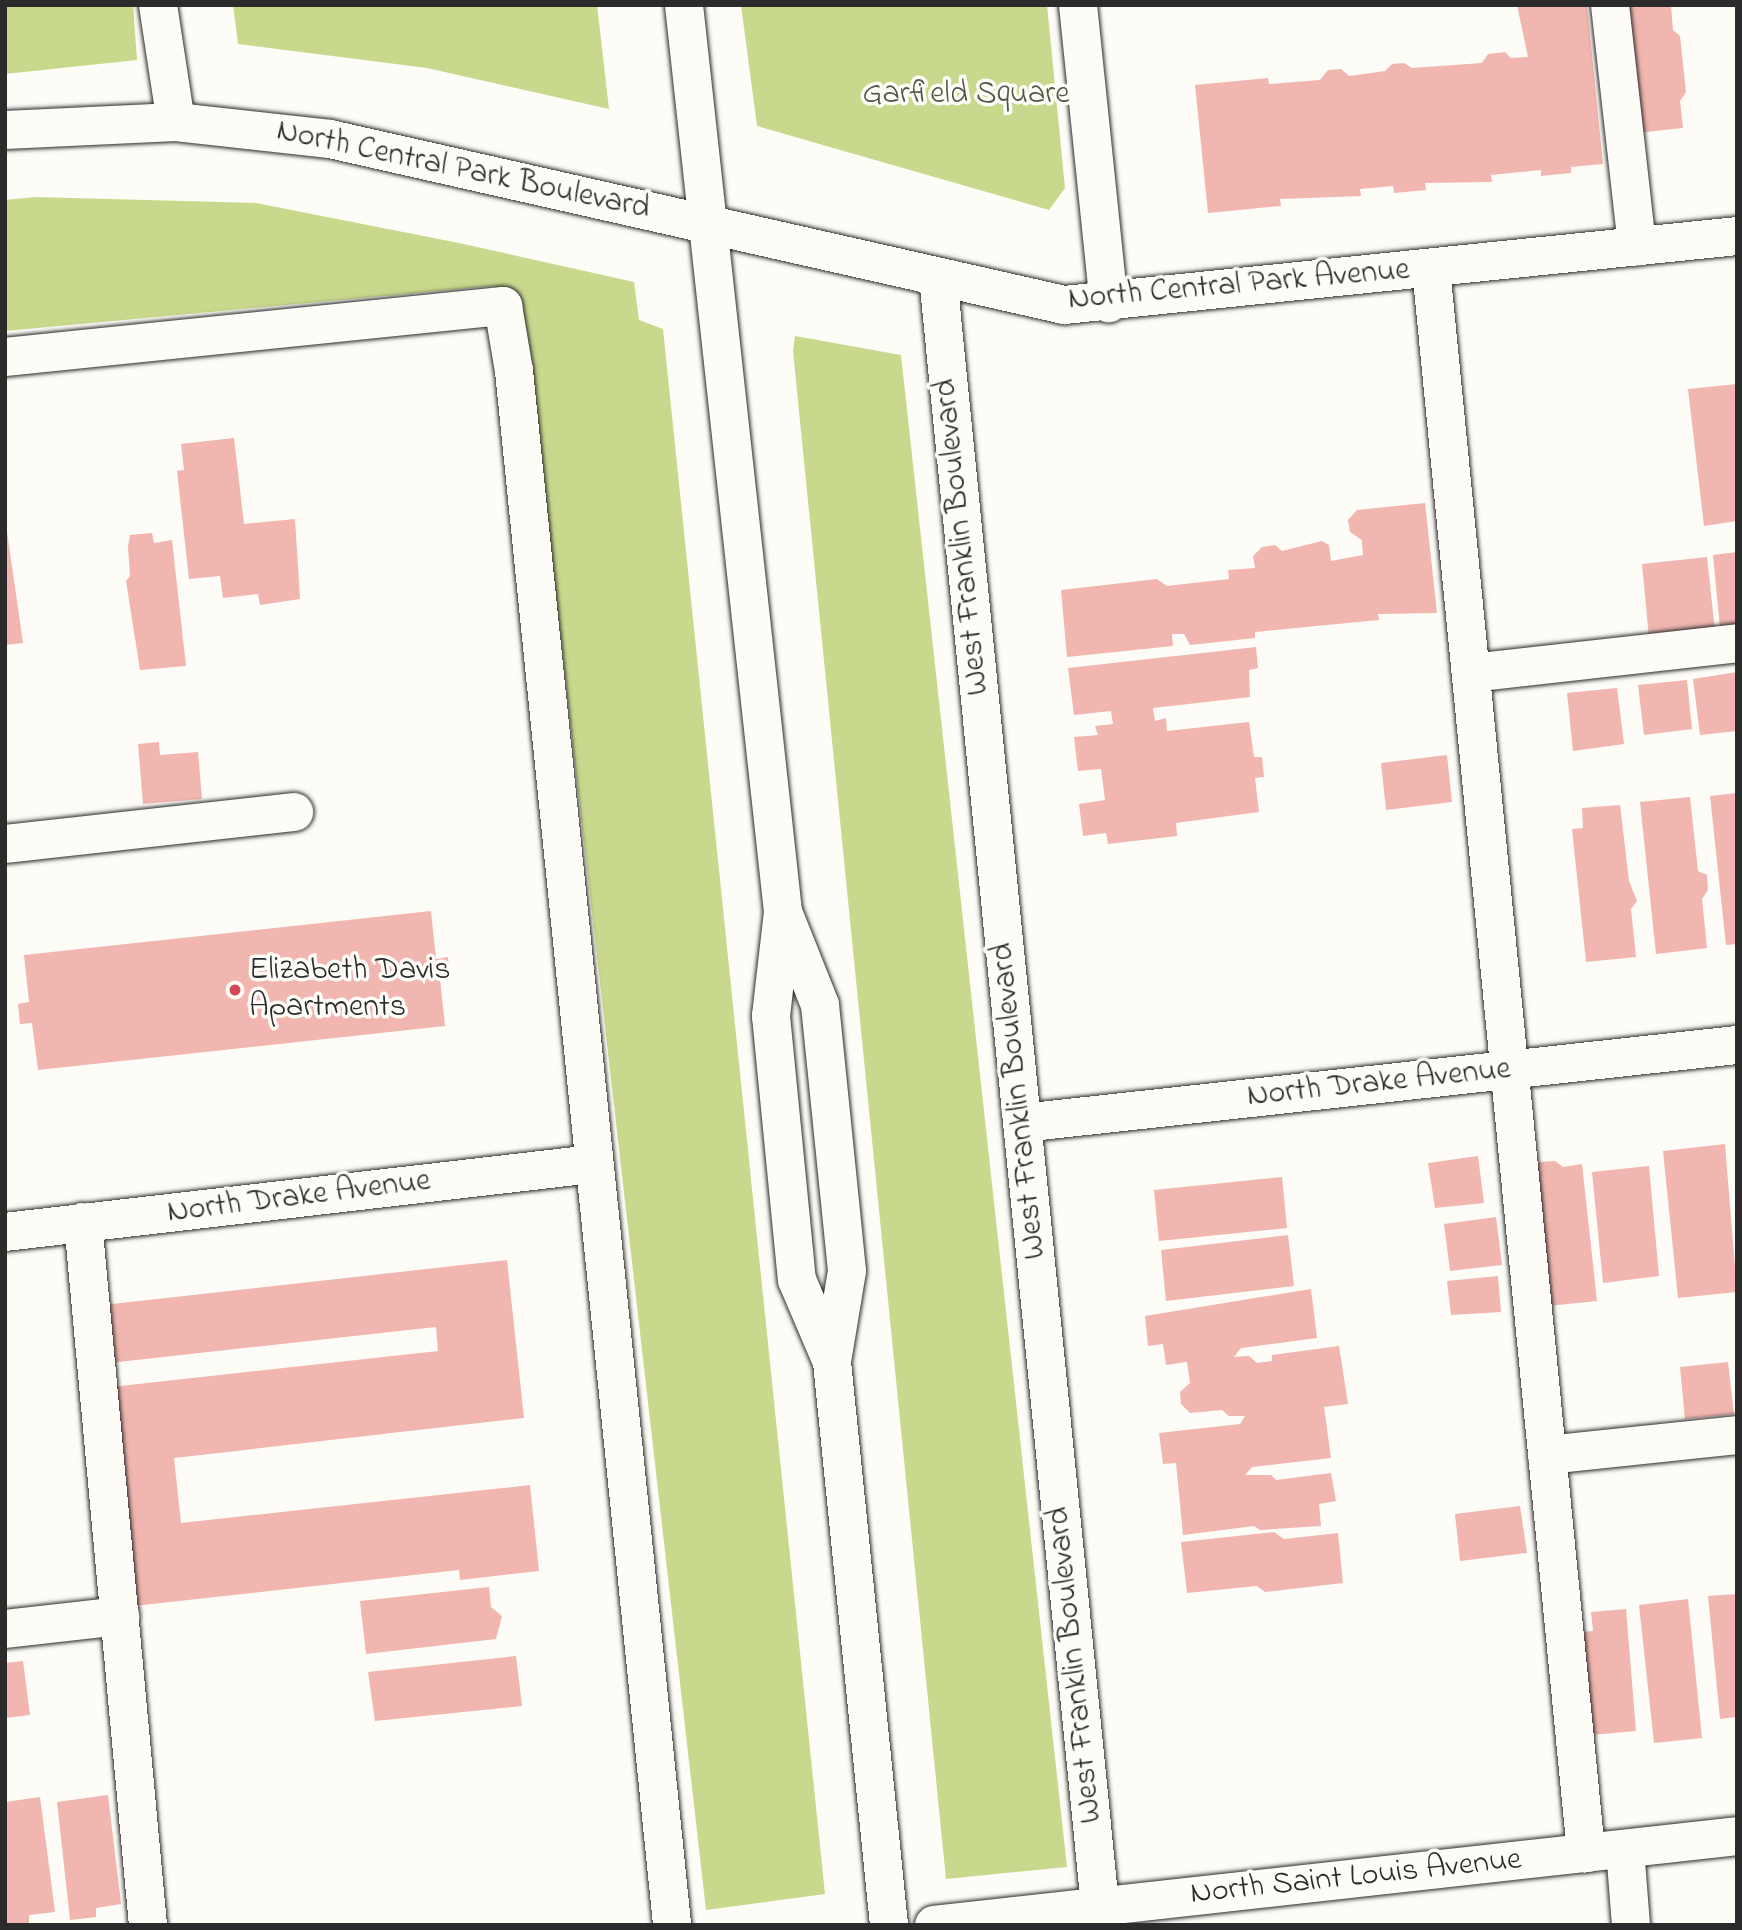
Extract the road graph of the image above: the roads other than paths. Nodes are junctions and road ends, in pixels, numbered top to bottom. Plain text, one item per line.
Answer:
1 (158, 5) edge
2 (684, 5) edge
3 (1078, 5) edge
4 (1610, 5) edge
5 (176, 122) junction
6 (5, 130) edge
7 (707, 222) junction
8 (1737, 236) edge
9 (1637, 246) junction
10 (1431, 268) junction
11 (937, 277) junction
12 (1109, 303) junction
13 (5, 357) edge
14 (1737, 643) edge
15 (1471, 673) junction
16 (294, 812) dead end
17 (5, 844) edge
18 (783, 912) junction
19 (1737, 1045) edge
20 (1510, 1070) junction
21 (1022, 1123) junction
22 (593, 1164) junction
23 (83, 1223) junction
24 (5, 1232) edge
25 (832, 1362) junction
26 (1737, 1435) edge
27 (1547, 1455) junction
28 (120, 1616) junction
29 (5, 1629) edge
30 (1737, 1836) edge
31 (1625, 1849) junction
32 (1586, 1853) junction
33 (1101, 1916) edge
34 (148, 1925) edge
35 (672, 1925) edge
36 (889, 1925) edge
37 (934, 1925) edge
38 (1632, 1925) edge

1 - 5 street
2 - 7 street
3 - 12 street
4 - 9 street
5 - 6 street, North Central Park Boulevard
5 - 7 street, North Central Park Boulevard
7 - 11 street, North Central Park Avenue
7 - 18 street
8 - 9 street, North Central Park Avenue
9 - 10 street, North Central Park Avenue
10 - 12 street, North Central Park Avenue
10 - 15 street
11 - 12 street, North Central Park Avenue
11 - 21 street, West Franklin Boulevard
13 - 22 street
14 - 15 street
15 - 20 street
16 - 17 street
18 - 25 street
18 - 25 street
19 - 20 street, North Drake Avenue
20 - 21 street, North Drake Avenue
20 - 27 street
21 - 33 street, West Franklin Boulevard
22 - 23 street, North Drake Avenue
22 - 35 street
23 - 24 street, North Drake Avenue
23 - 28 street
25 - 36 street
26 - 27 street
27 - 32 street
28 - 29 street
28 - 34 street
30 - 31 street, North Saint Louis Avenue
31 - 32 street, North Saint Louis Avenue
31 - 38 street
32 - 33 street, North Saint Louis Avenue
33 - 37 street, North Saint Louis Avenue

